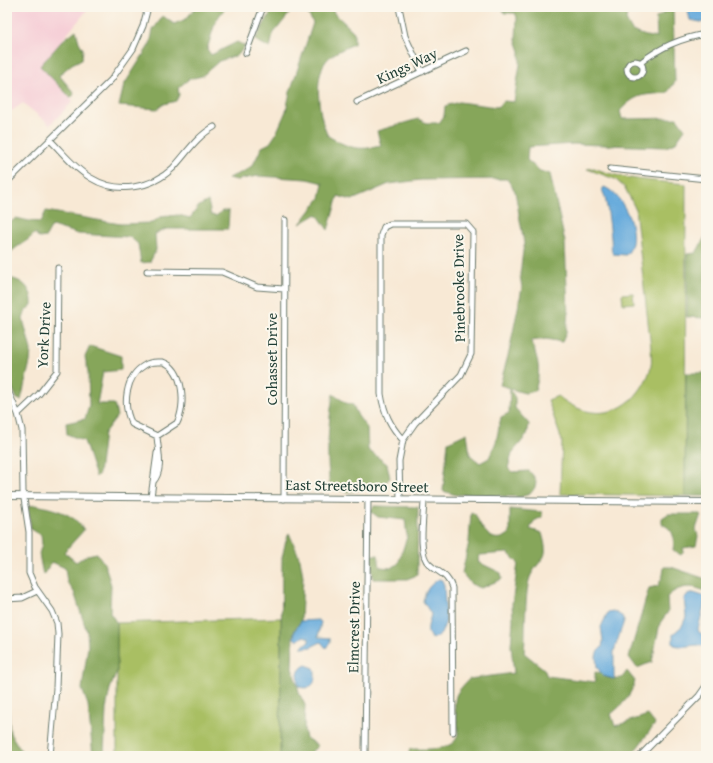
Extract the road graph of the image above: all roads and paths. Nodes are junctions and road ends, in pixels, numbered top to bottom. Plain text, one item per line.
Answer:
1 (148, 7) edge
2 (263, 7) edge
3 (399, 7) edge
4 (706, 34) edge
5 (466, 51) dead end
6 (246, 53) dead end
7 (640, 63) dead end
8 (422, 72) junction
9 (357, 102) dead end
10 (214, 127) dead end
11 (50, 140) junction
12 (610, 169) dead end
13 (706, 179) edge
14 (7, 182) edge
15 (285, 220) dead end
16 (58, 268) dead end
17 (147, 271) dead end
18 (284, 289) junction
19 (7, 388) edge
20 (18, 414) junction
21 (157, 436) junction
22 (403, 440) junction
23 (7, 496) edge
24 (24, 496) junction
25 (151, 497) junction
26 (284, 499) junction
27 (368, 499) junction
28 (400, 500) junction
29 (424, 500) junction
30 (706, 502) edge
31 (37, 591) junction
32 (7, 600) edge
33 (706, 686) edge
34 (704, 692) edge
35 (453, 732) dead end
36 (50, 756) edge
37 (364, 756) edge
38 (640, 756) edge

1 - 11 street
2 - 6 street
3 - 8 street
4 - 7 street
5 - 8 street, Kings Way
8 - 9 street, Kings Way
10 - 11 street
11 - 14 street
12 - 13 street
15 - 18 street, Cohasset Drive
16 - 20 street, York Drive
17 - 18 street
18 - 26 street, Cohasset Drive
19 - 20 street
20 - 24 street
21 - 21 street
21 - 25 street
22 - 22 street, Pinebrooke Drive
22 - 28 street, Pinebrooke Drive
23 - 24 main road, East Streetsboro Street
24 - 25 main road, East Streetsboro Street
24 - 31 street
25 - 26 main road, East Streetsboro Street
26 - 27 main road, East Streetsboro Street
27 - 28 main road, East Streetsboro Street
27 - 37 street, Elmcrest Drive
28 - 29 main road, East Streetsboro Street
29 - 30 main road, East Streetsboro Street
29 - 35 street
31 - 32 street
31 - 36 street
33 - 34 street
34 - 38 street

